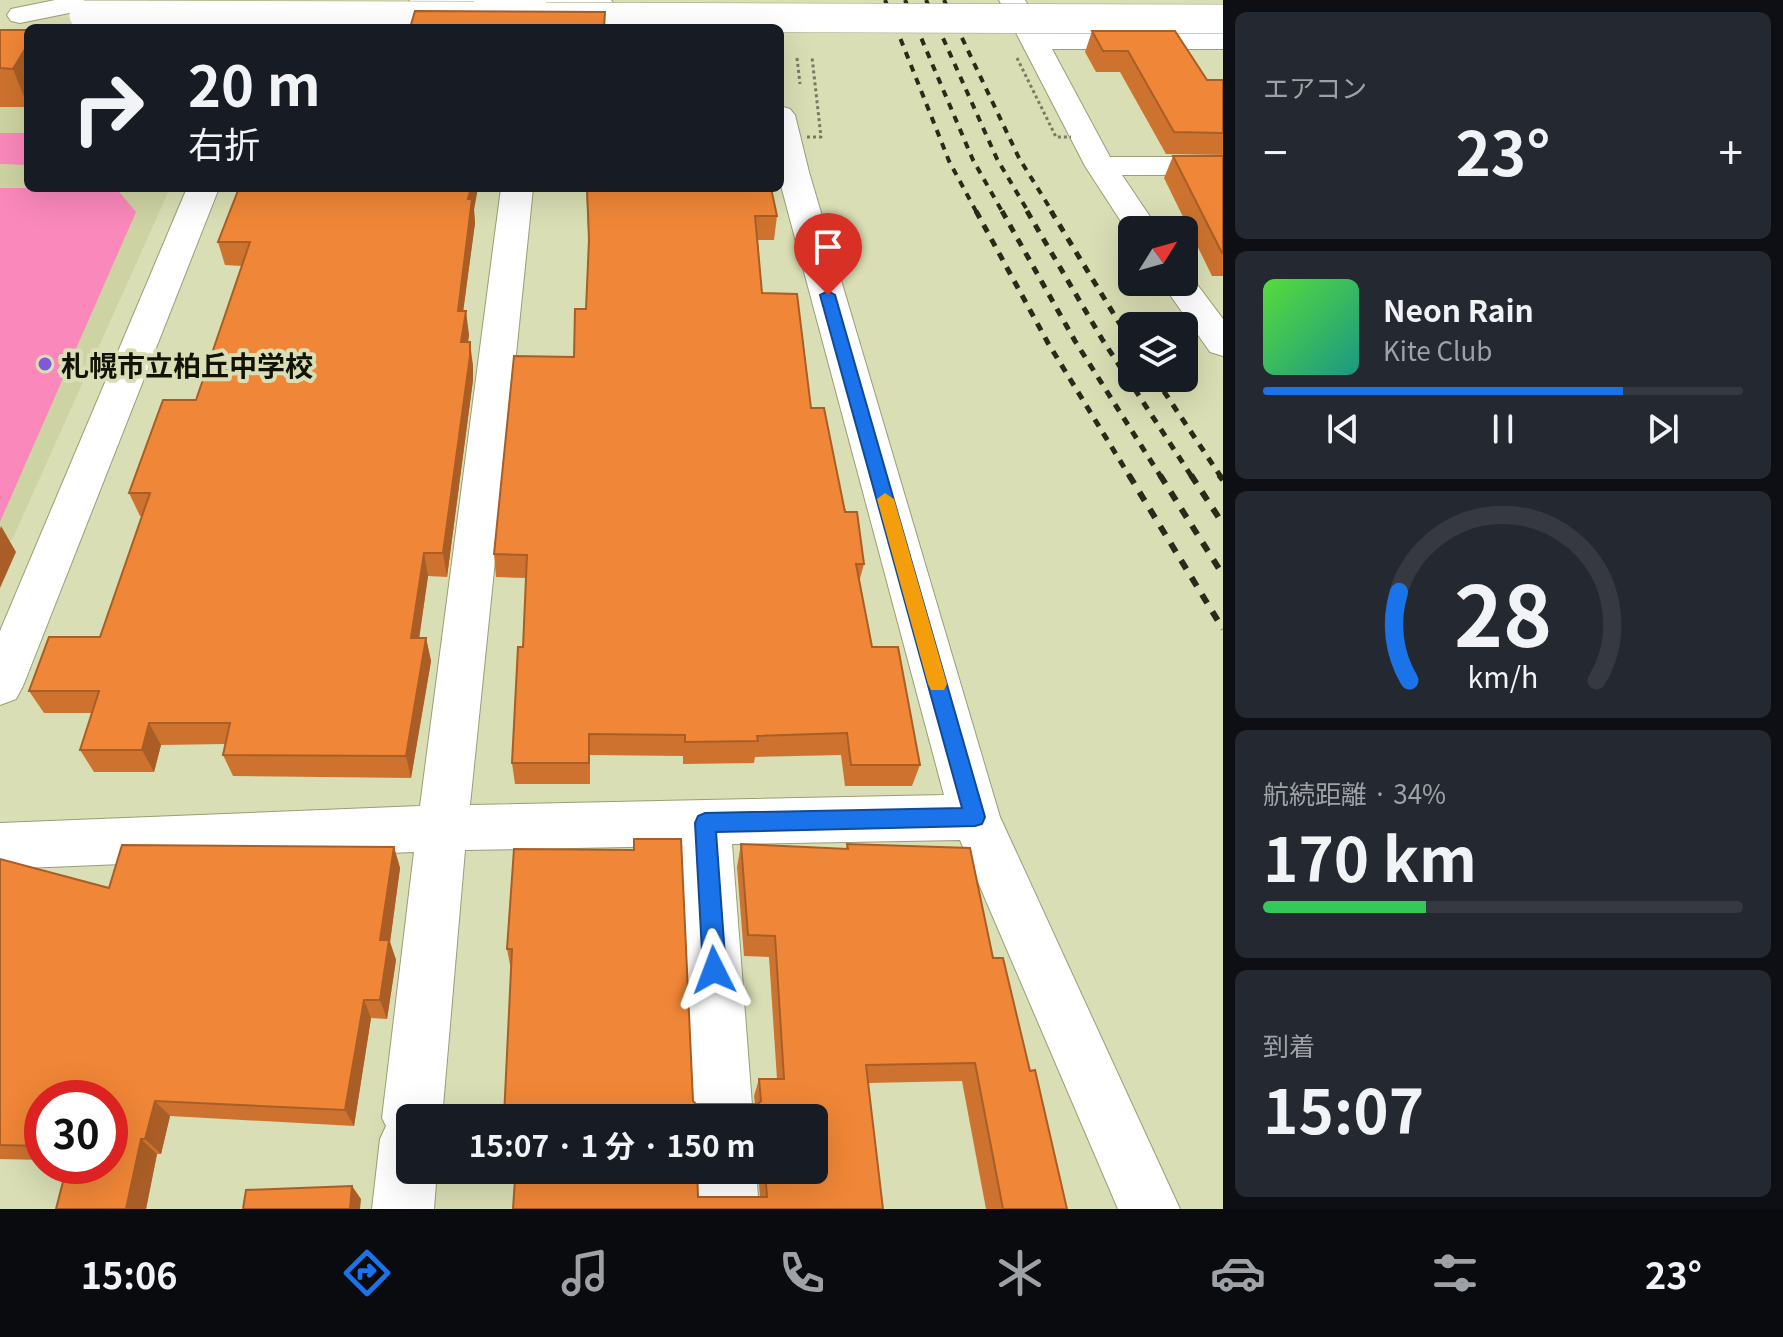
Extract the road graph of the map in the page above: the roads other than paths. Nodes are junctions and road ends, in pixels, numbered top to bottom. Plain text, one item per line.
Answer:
1 (1012, 0) edge
2 (17, 10) edge
3 (766, 11) edge
4 (1223, 19) edge
5 (39, 24) edge
6 (1223, 41) edge
7 (1024, 47) junction
8 (784, 129) edge
9 (793, 161) edge
10 (1100, 166) junction
11 (1223, 166) edge
12 (201, 192) edge
13 (517, 192) edge
14 (1134, 216) edge
15 (1199, 301) edge
16 (1223, 344) edge
17 (2, 677) edge
18 (975, 817) junction
19 (705, 823) junction
20 (442, 828) junction
21 (0, 846) edge
22 (413, 1104) edge
23 (722, 1104) edge
24 (406, 1184) edge
25 (727, 1184) edge
26 (403, 1209) edge
27 (728, 1209) edge
28 (1149, 1209) edge

1 - 7 street
2 - 3 street
2 - 4 street, bridge
2 - 5 street
6 - 7 street
7 - 10 street
8 - 9 street
9 - 18 street
10 - 11 street
10 - 14 street
12 - 17 street
13 - 20 street
15 - 16 street
18 - 19 street
18 - 28 street
19 - 20 street
19 - 23 street
20 - 21 street
20 - 22 street
24 - 26 street
25 - 27 street

